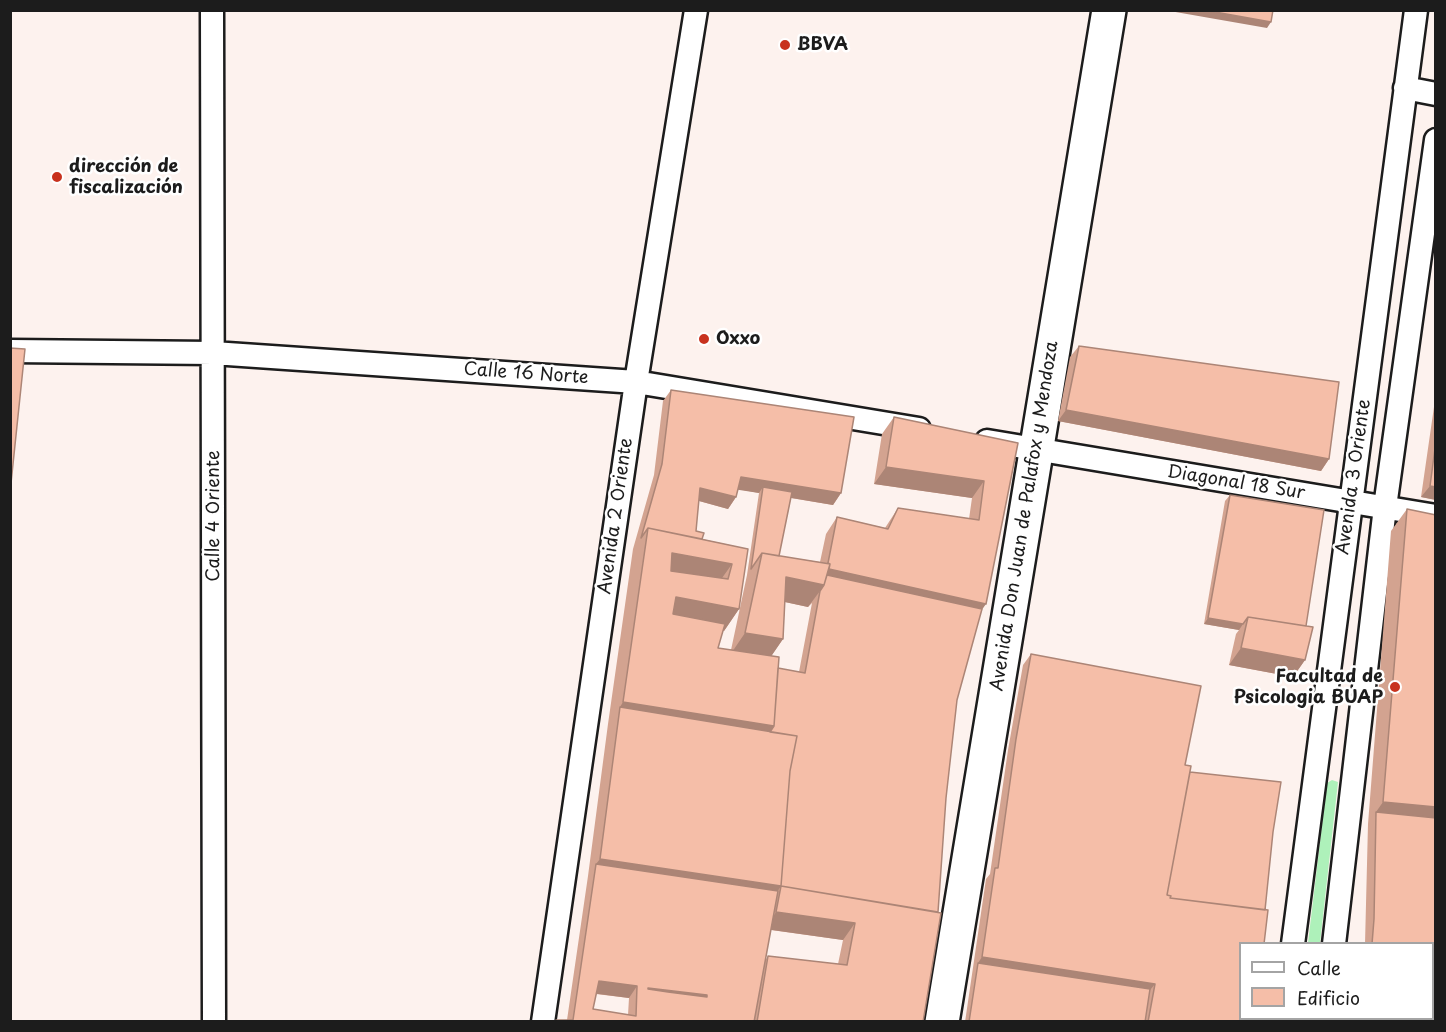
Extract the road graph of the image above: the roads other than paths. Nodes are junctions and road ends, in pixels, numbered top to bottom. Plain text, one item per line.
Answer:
1 (212, 10) edge
2 (696, 10) edge
3 (1109, 10) edge
4 (1416, 10) edge
5 (1405, 88) junction
6 (1436, 94) edge
7 (1436, 140) edge
8 (10, 351) edge
9 (213, 353) junction
10 (636, 382) junction
11 (942, 433) edge
12 (965, 437) edge
13 (1036, 449) junction
14 (1351, 502) junction
15 (1385, 507) junction
16 (1436, 516) edge
17 (1293, 942) edge
18 (1335, 942) edge
19 (214, 1022) edge
20 (543, 1022) edge
21 (942, 1022) edge

1 - 9 street, Calle 4 Oriente
2 - 10 street, Avenida 2 Oriente
3 - 13 main road, Avenida Don Juan de Palafox y Mendoza
4 - 5 street, Avenida 3 Oriente
5 - 6 street
5 - 14 street, Avenida 3 Oriente
7 - 15 street, Avenida 3 Oriente
8 - 9 street, Calle 16 Norte
9 - 10 street, Calle 16 Norte
9 - 19 street, Calle 4 Oriente
10 - 11 street, Calle 16 Norte
10 - 20 street, Avenida 2 Oriente
12 - 13 street
13 - 14 street, Diagonal 18 Sur
13 - 21 main road, Avenida Don Juan de Palafox y Mendoza
14 - 15 street, Diagonal 18 Sur
14 - 17 street, Avenida 3 Oriente
15 - 16 street, Diagonal 18 Sur
15 - 18 street, Avenida 3 Oriente

